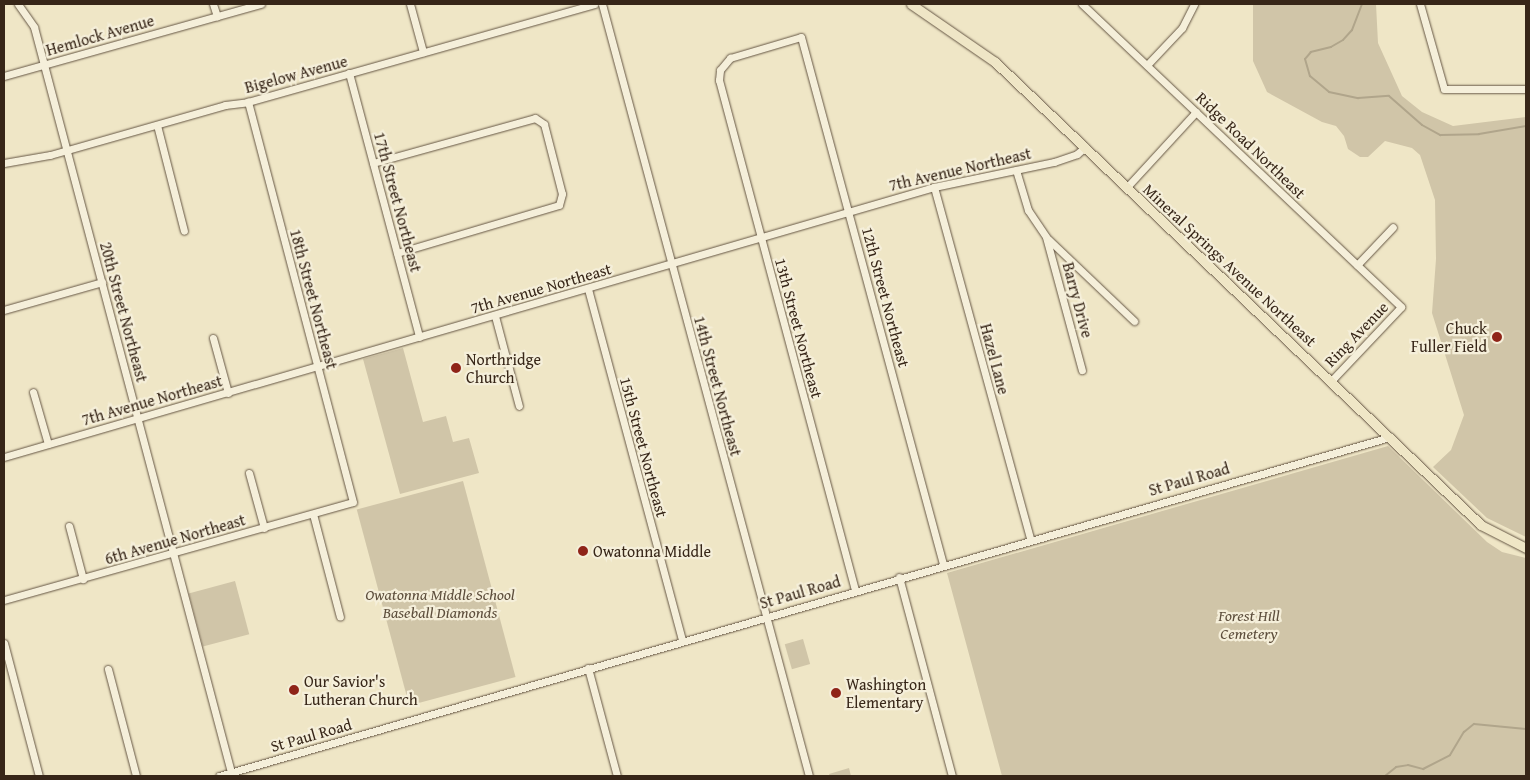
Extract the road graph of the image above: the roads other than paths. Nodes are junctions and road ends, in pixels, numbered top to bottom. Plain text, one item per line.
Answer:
1 (18, 4) edge
2 (213, 4) edge
3 (261, 4) edge
4 (410, 4) edge
5 (594, 4) edge
6 (602, 4) edge
7 (911, 4) edge
8 (1082, 4) edge
9 (1194, 4) edge
10 (1420, 4) edge
11 (216, 16) junction
12 (423, 52) junction
13 (44, 64) junction
14 (1148, 65) junction
15 (719, 72) joint
16 (349, 73) junction
17 (4, 76) edge
18 (1526, 89) edge
19 (248, 102) junction
20 (1196, 112) junction
21 (157, 125) junction
22 (1085, 147) junction
23 (67, 150) junction
24 (4, 163) edge
25 (373, 163) junction
26 (1016, 170) junction
27 (934, 187) junction
28 (1127, 187) junction
29 (848, 213) junction
30 (1392, 227) dead end
31 (184, 231) dead end
32 (761, 238) junction
33 (1046, 238) junction
34 (397, 252) junction
35 (671, 264) junction
36 (1357, 264) junction
37 (102, 282) junction
38 (588, 289) junction
39 (1402, 307) joint
40 (4, 310) edge
41 (495, 316) junction
42 (1134, 321) dead end
43 (420, 337) junction
44 (213, 338) dead end
45 (318, 367) junction
46 (1082, 370) dead end
47 (1331, 381) junction
48 (33, 392) dead end
49 (228, 393) junction
50 (519, 406) dead end
51 (138, 418) junction
52 (1390, 437) junction
53 (48, 444) junction
54 (4, 457) edge
55 (249, 473) dead end
56 (353, 502) joint
57 (313, 514) junction
58 (69, 526) dead end
59 (264, 528) junction
60 (1030, 539) junction
61 (1526, 548) edge
62 (174, 554) junction
63 (943, 564) junction
64 (899, 577) junction
65 (84, 579) junction
66 (855, 590) junction
67 (4, 600) edge
68 (766, 616) junction
69 (340, 617) dead end
70 (682, 641) junction
71 (4, 643) edge
72 (588, 668) junction
73 (108, 669) dead end
74 (232, 774) edge
75 (40, 776) edge
76 (136, 776) edge
77 (219, 776) edge
78 (617, 776) edge
79 (809, 776) edge
80 (952, 776) edge

1 - 13 street, 20th Street Northeast
2 - 11 street
3 - 11 street, Hemlock Avenue
4 - 12 street
5 - 12 street, Bigelow Avenue
6 - 35 street, 14th Street Northeast
7 - 22 main road, Mineral Springs Avenue Northeast
8 - 14 street, Ridge Road Northeast
9 - 14 street
10 - 18 street
11 - 13 street, Hemlock Avenue
12 - 16 street, Bigelow Avenue
13 - 17 street, Hemlock Avenue
13 - 23 street, 20th Street Northeast
14 - 20 street, Ridge Road Northeast
15 - 29 street, 12th Street Northeast
15 - 32 street, 13th Street Northeast
16 - 19 street, Bigelow Avenue
16 - 25 street, 17th Street Northeast
19 - 21 street, Bigelow Avenue
19 - 45 street, 18th Street Northeast
20 - 28 street
20 - 36 street, Ridge Road Northeast
21 - 23 street, Bigelow Avenue
21 - 31 street
22 - 26 street, 7th Avenue Northeast
22 - 28 main road, Mineral Springs Avenue Northeast
23 - 24 street, Bigelow Avenue
23 - 37 street, 20th Street Northeast
25 - 34 street, 17th Street Northeast
25 - 34 street
26 - 27 street, 7th Avenue Northeast
26 - 33 street, Barry Drive
27 - 29 street, 7th Avenue Northeast
27 - 60 street, Hazel Lane
28 - 47 main road, Mineral Springs Avenue Northeast
29 - 32 street, 7th Avenue Northeast
29 - 63 street, 12th Street Northeast
30 - 36 street
32 - 35 street, 7th Avenue Northeast
32 - 66 street, 13th Street Northeast
33 - 42 street, Barry Drive
33 - 46 street, Barry Drive
34 - 43 street, 17th Street Northeast
35 - 38 street, 7th Avenue Northeast
35 - 68 street, 14th Street Northeast
36 - 39 street, Ridge Road Northeast
37 - 40 street
37 - 51 street, 20th Street Northeast
38 - 41 street, 7th Avenue Northeast
38 - 70 street, 15th Street Northeast
39 - 47 street, Ring Avenue
41 - 43 street, 7th Avenue Northeast
41 - 50 street
43 - 45 street, 7th Avenue Northeast
44 - 49 street
45 - 49 street, 7th Avenue Northeast
45 - 56 street, 18th Street Northeast
47 - 52 main road, Mineral Springs Avenue Northeast
48 - 53 street
49 - 51 street, 7th Avenue Northeast
51 - 53 street, 7th Avenue Northeast
51 - 62 street, 20th Street Northeast
52 - 60 street, St Paul Road
52 - 61 main road, Mineral Springs Avenue Northeast
53 - 54 street, 7th Avenue Northeast
55 - 59 street
56 - 57 street, 6th Avenue Northeast
57 - 59 street, 6th Avenue Northeast
57 - 69 street
58 - 65 street
59 - 62 street, 6th Avenue Northeast
60 - 63 street, St Paul Road
62 - 65 street, 6th Avenue Northeast
62 - 74 street, 20th Street Northeast
63 - 64 street, St Paul Road
64 - 66 street, St Paul Road
64 - 80 street
65 - 67 street, 6th Avenue Northeast
66 - 68 street, St Paul Road
68 - 70 street, St Paul Road
68 - 79 street, 14th Street Northeast
70 - 72 street, St Paul Road
71 - 75 street
72 - 74 street, St Paul Road
72 - 78 street
73 - 76 street
74 - 77 street, St Paul Road

